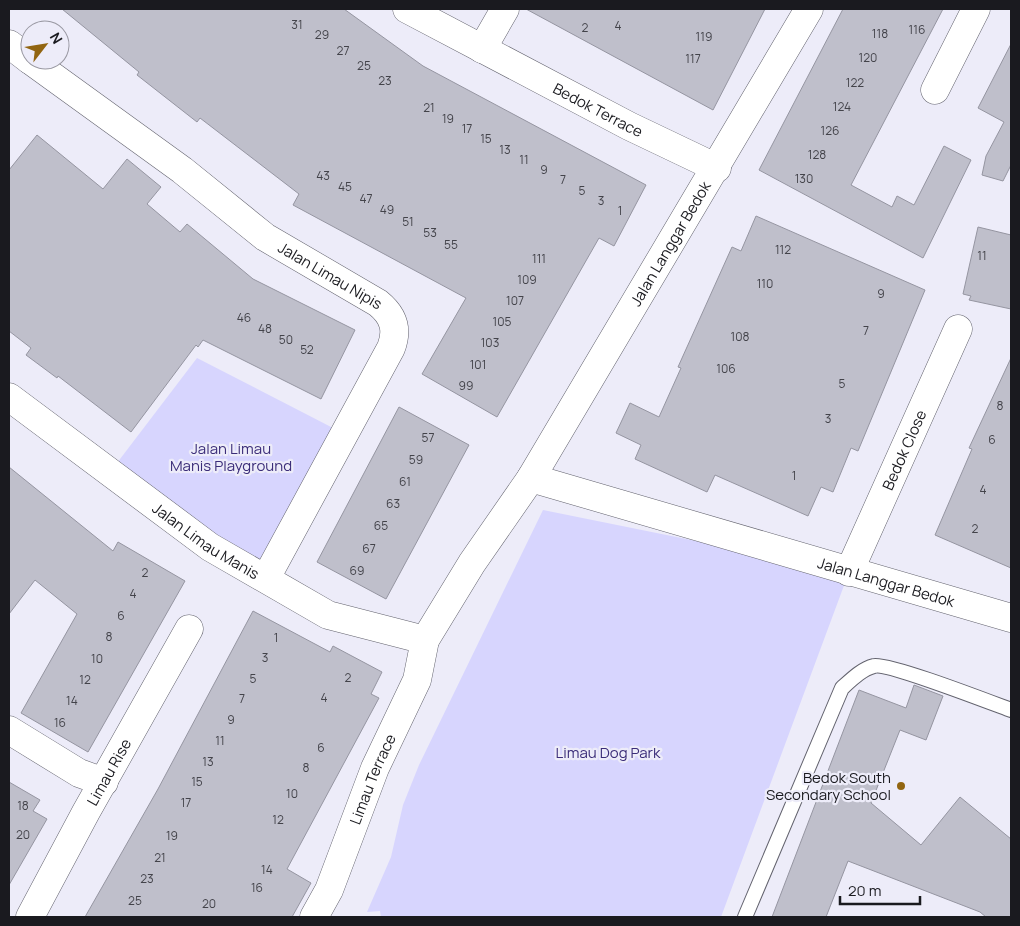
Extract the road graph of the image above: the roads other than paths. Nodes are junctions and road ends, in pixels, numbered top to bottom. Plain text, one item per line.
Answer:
1 (407, 9) edge
2 (505, 9) edge
3 (809, 9) edge
4 (976, 9) edge
5 (9, 44) edge
6 (482, 49) junction
7 (20, 52) edge
8 (44, 70) edge
9 (935, 90) dead end
10 (717, 168) junction
11 (958, 329) dead end
12 (9, 396) edge
13 (531, 478) junction
14 (849, 572) junction
15 (266, 578) junction
16 (1011, 618) edge
17 (189, 628) dead end
18 (425, 640) junction
19 (1011, 710) edge
20 (9, 730) edge
21 (104, 782) junction
22 (30, 917) edge
23 (314, 917) edge
24 (745, 917) edge

1 - 6 street, Bedok Terrace
2 - 6 street
3 - 10 street, Jalan Langgar Bedok
4 - 9 street
5 - 7 street, Jalan Limau Nipis
6 - 10 street, Bedok Terrace
8 - 15 street, Jalan Limau Nipis
10 - 13 street, Jalan Langgar Bedok
11 - 14 street, Bedok Close
12 - 15 street, Jalan Limau Manis
13 - 14 street, Jalan Langgar Bedok
13 - 18 street, Jalan Langgar Bedok
14 - 16 street, Jalan Langgar Bedok
15 - 18 street, Jalan Limau Manis
17 - 21 street, Limau Rise
18 - 23 street, Limau Terrace
19 - 24 lane
20 - 21 street
21 - 22 street, Limau Rise

